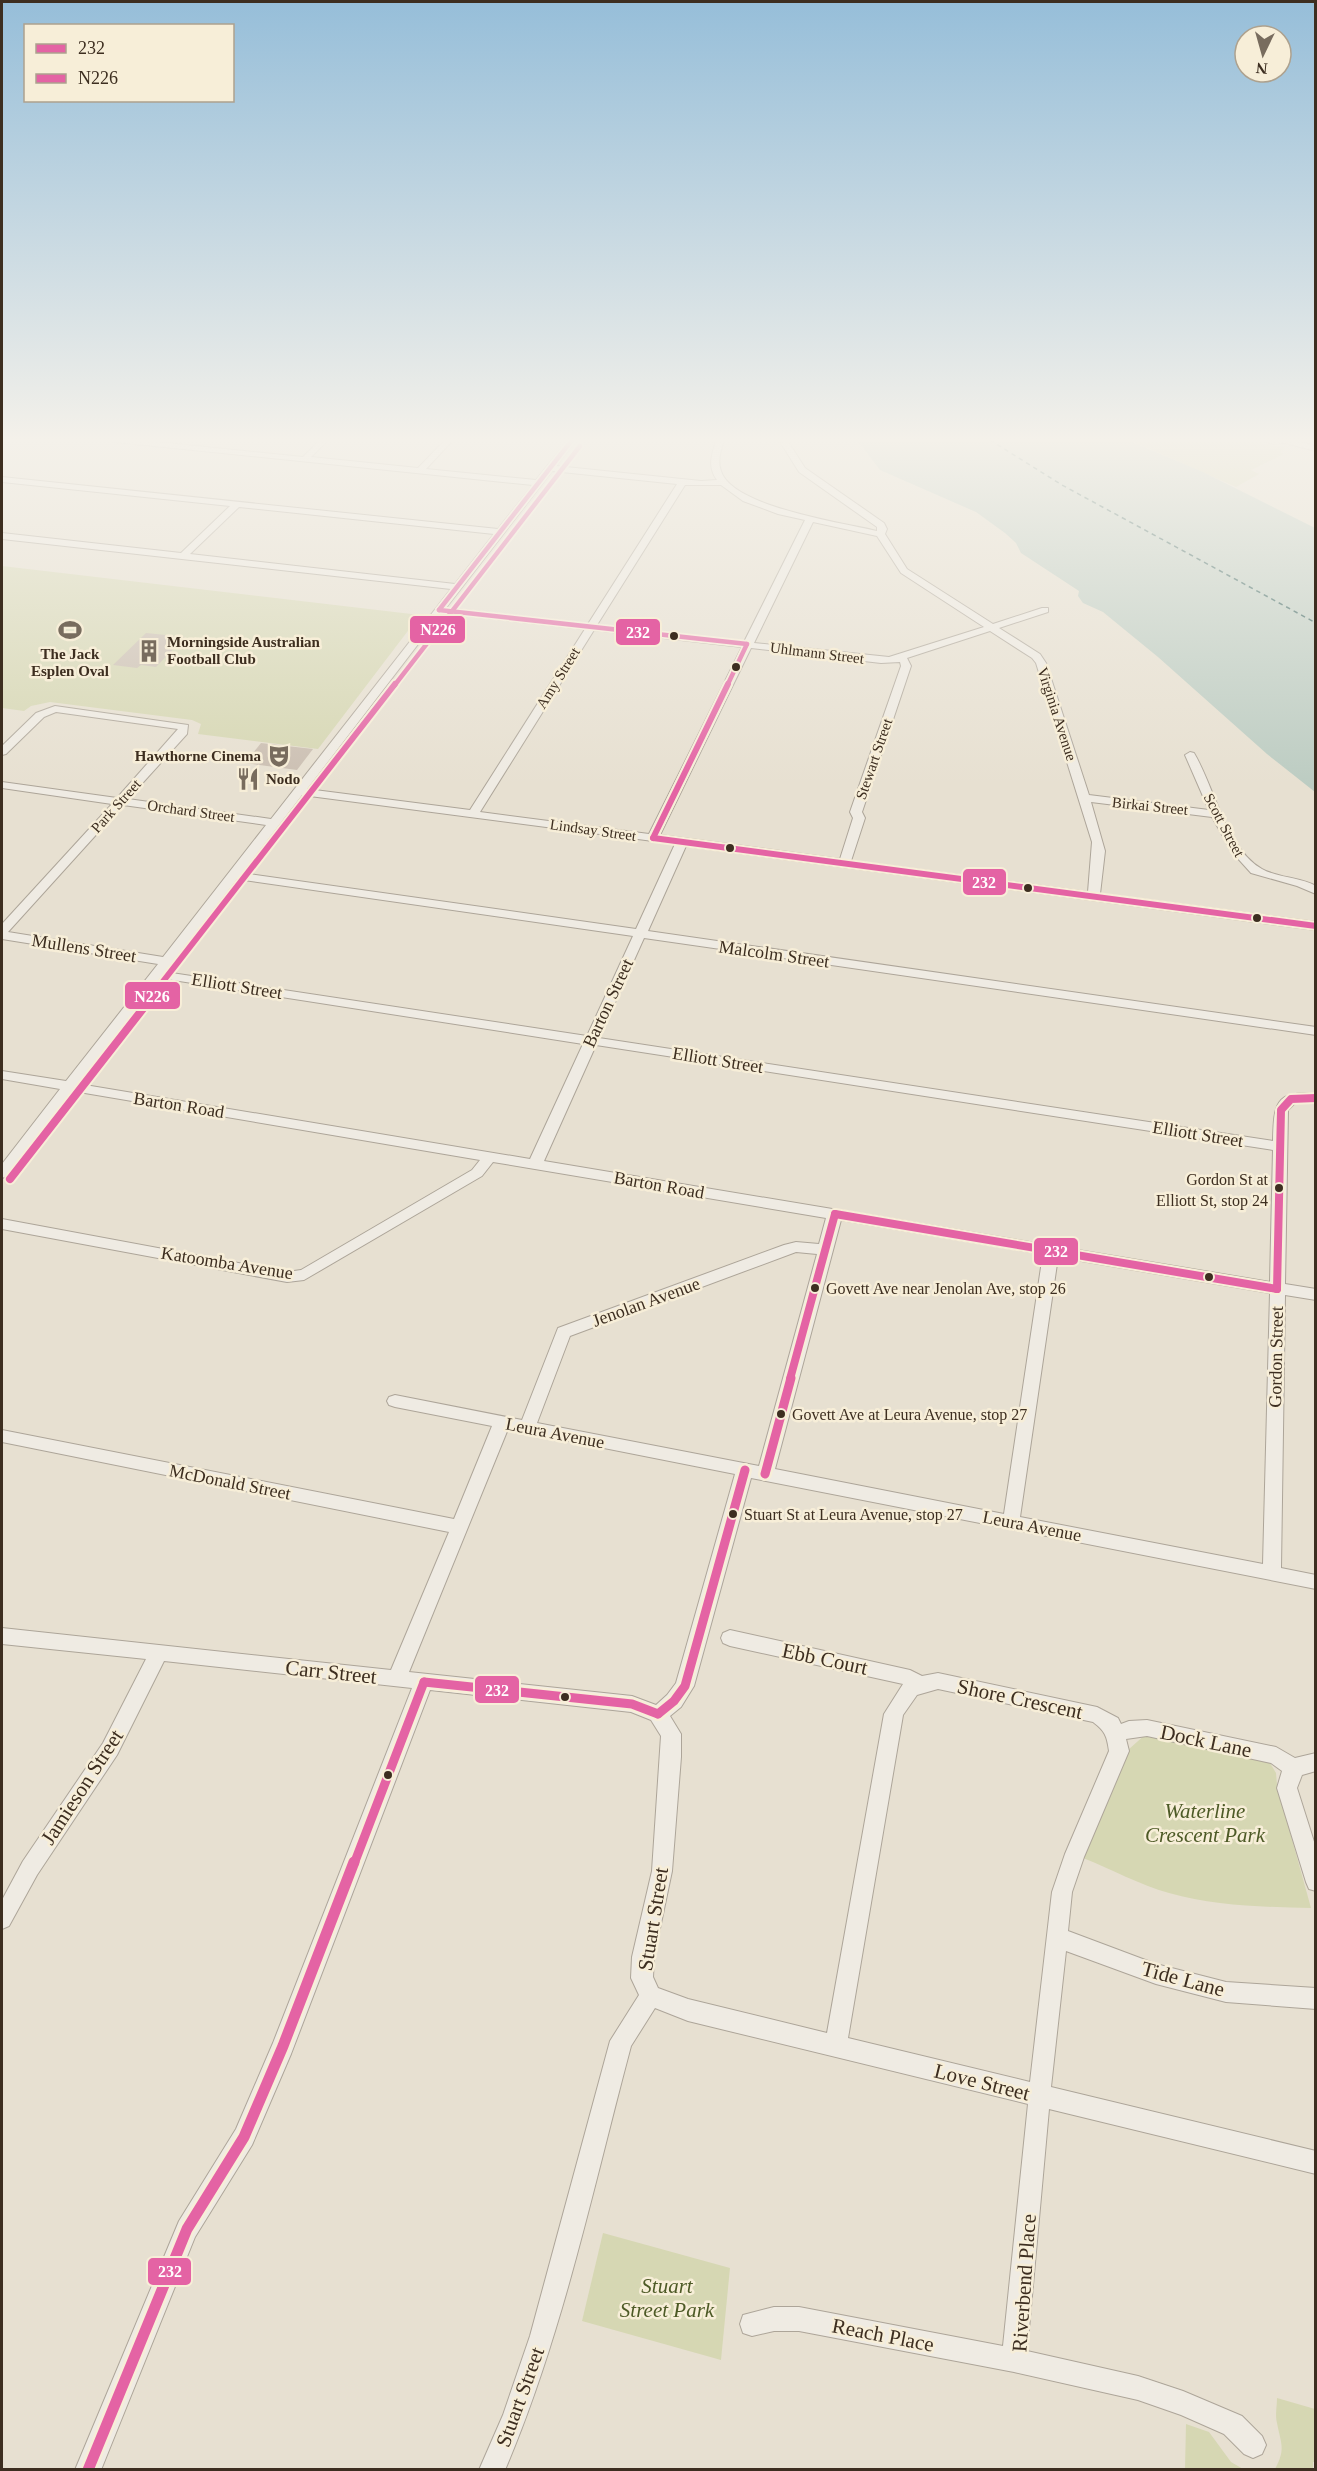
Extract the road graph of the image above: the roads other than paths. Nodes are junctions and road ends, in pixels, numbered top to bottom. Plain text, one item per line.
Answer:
1 (177, 555) edge
2 (482, 555) edge
3 (636, 555) edge
4 (791, 555) edge
5 (894, 555) edge
6 (183, 556) joint
7 (457, 587) junction
8 (439, 610) junction
9 (1044, 610) dead end
10 (591, 627) junction
11 (993, 627) junction
12 (747, 644) junction
13 (899, 657) junction
14 (2, 753) edge
15 (1190, 755) dead end
16 (2, 785) edge
17 (299, 791) junction
18 (1083, 798) junction
19 (120, 802) junction
20 (473, 814) junction
21 (1217, 814) junction
22 (273, 823) junction
23 (653, 838) junction
24 (682, 842) junction
25 (844, 864) junction
26 (234, 875) junction
27 (1313, 889) edge
28 (1094, 896) junction
29 (1316, 926) edge
30 (2, 933) edge
31 (640, 934) junction
32 (166, 961) junction
33 (156, 974) junction
34 (1316, 1031) edge
35 (591, 1040) junction
36 (2, 1075) edge
37 (69, 1087) junction
38 (1316, 1098) edge
39 (1279, 1146) junction
40 (490, 1156) junction
41 (535, 1164) junction
42 (2, 1173) edge
43 (835, 1214) junction
44 (2, 1224) edge
45 (825, 1250) junction
46 (1051, 1251) junction
47 (1277, 1289) junction
48 (1316, 1295) edge
49 (395, 1401) dead end
50 (502, 1422) junction
51 (527, 1427) junction
52 (2, 1436) edge
53 (745, 1470) junction
54 (765, 1474) junction
55 (1011, 1522) junction
56 (458, 1527) junction
57 (1272, 1573) junction
58 (1316, 1582) edge
59 (2, 1636) edge
60 (730, 1638) dead end
61 (158, 1653) junction
62 (397, 1679) junction
63 (424, 1682) junction
64 (918, 1683) junction
65 (658, 1714) junction
66 (1116, 1735) junction
67 (1316, 1762) edge
68 (1293, 1768) junction
69 (1316, 1882) edge
70 (2, 1919) edge
71 (1056, 1937) junction
72 (651, 1996) junction
73 (1316, 1999) edge
74 (836, 2045) junction
75 (1040, 2096) junction
76 (1316, 2163) edge
77 (752, 2324) dead end
78 (1014, 2360) junction
79 (1253, 2445) dead end
80 (88, 2469) edge
81 (492, 2469) edge

1 - 6 street
2 - 7 street
3 - 10 street, Amy Street
4 - 12 street
5 - 11 street, Virginia Avenue
6 - 7 street
7 - 8 street
8 - 10 street, Uhlmann Street
8 - 17 street
9 - 11 street, Uhlmann Street
10 - 12 street, Uhlmann Street
10 - 20 street, Amy Street
11 - 13 street, Uhlmann Street
11 - 18 street, Virginia Avenue
12 - 13 street, Uhlmann Street
12 - 23 street
13 - 25 street, Stewart Street
14 - 19 street, Park Street
15 - 21 street, Scott Street
16 - 19 street, Orchard Street
17 - 20 street, Lindsay Street
17 - 22 street
18 - 21 street, Birkai Street
18 - 28 street, Virginia Avenue
19 - 22 street, Orchard Street
19 - 30 street, Park Street
20 - 23 street, Lindsay Street
21 - 27 street, Scott Street
22 - 26 street
23 - 24 street, Lindsay Street
24 - 25 street, Lindsay Street
24 - 31 street, Barton Street
25 - 28 street, Lindsay Street
26 - 31 street, Malcolm Street
26 - 32 street
28 - 29 street, Lindsay Street
30 - 32 street, Mullens Street
31 - 34 street, Malcolm Street
31 - 35 street, Barton Street
32 - 33 street
33 - 35 street, Elliott Street
33 - 37 street
35 - 39 street, Elliott Street
35 - 41 street, Barton Street
36 - 37 street, Barton Road
37 - 40 street, Barton Road
37 - 42 street
38 - 39 street, Gordon Street
39 - 47 street, Gordon Street
40 - 41 street, Barton Road
40 - 44 street, Katoomba Avenue
41 - 43 street, Barton Road
43 - 45 street
43 - 46 street, Barton Road
45 - 51 street, Jenolan Avenue
45 - 54 street
46 - 47 street, Barton Road
46 - 55 street
47 - 48 street, Barton Road
47 - 57 street, Gordon Street
49 - 50 street, Leura Avenue
50 - 51 street, Leura Avenue
50 - 56 street
51 - 53 street, Leura Avenue
52 - 56 street, McDonald Street
53 - 54 street, Leura Avenue
53 - 65 street
54 - 55 street, Leura Avenue
55 - 57 street, Leura Avenue
56 - 62 street
57 - 58 street, Leura Avenue
59 - 61 street, Carr Street
60 - 64 street, Ebb Court
61 - 62 street, Carr Street
61 - 70 street, Jamieson Street
62 - 63 street, Carr Street
63 - 65 street, Carr Street
63 - 80 street
64 - 66 street, Shore Crescent
64 - 74 street
65 - 72 street, Stuart Street
66 - 68 street, Dock Lane
66 - 71 street
67 - 68 street
68 - 69 street
71 - 73 street, Tide Lane
71 - 75 street
72 - 74 street, Love Street
72 - 81 street, Stuart Street
74 - 75 street, Love Street
75 - 76 street, Love Street
75 - 78 street, Riverbend Place
77 - 78 street, Reach Place
78 - 79 street, Riverbend Place

